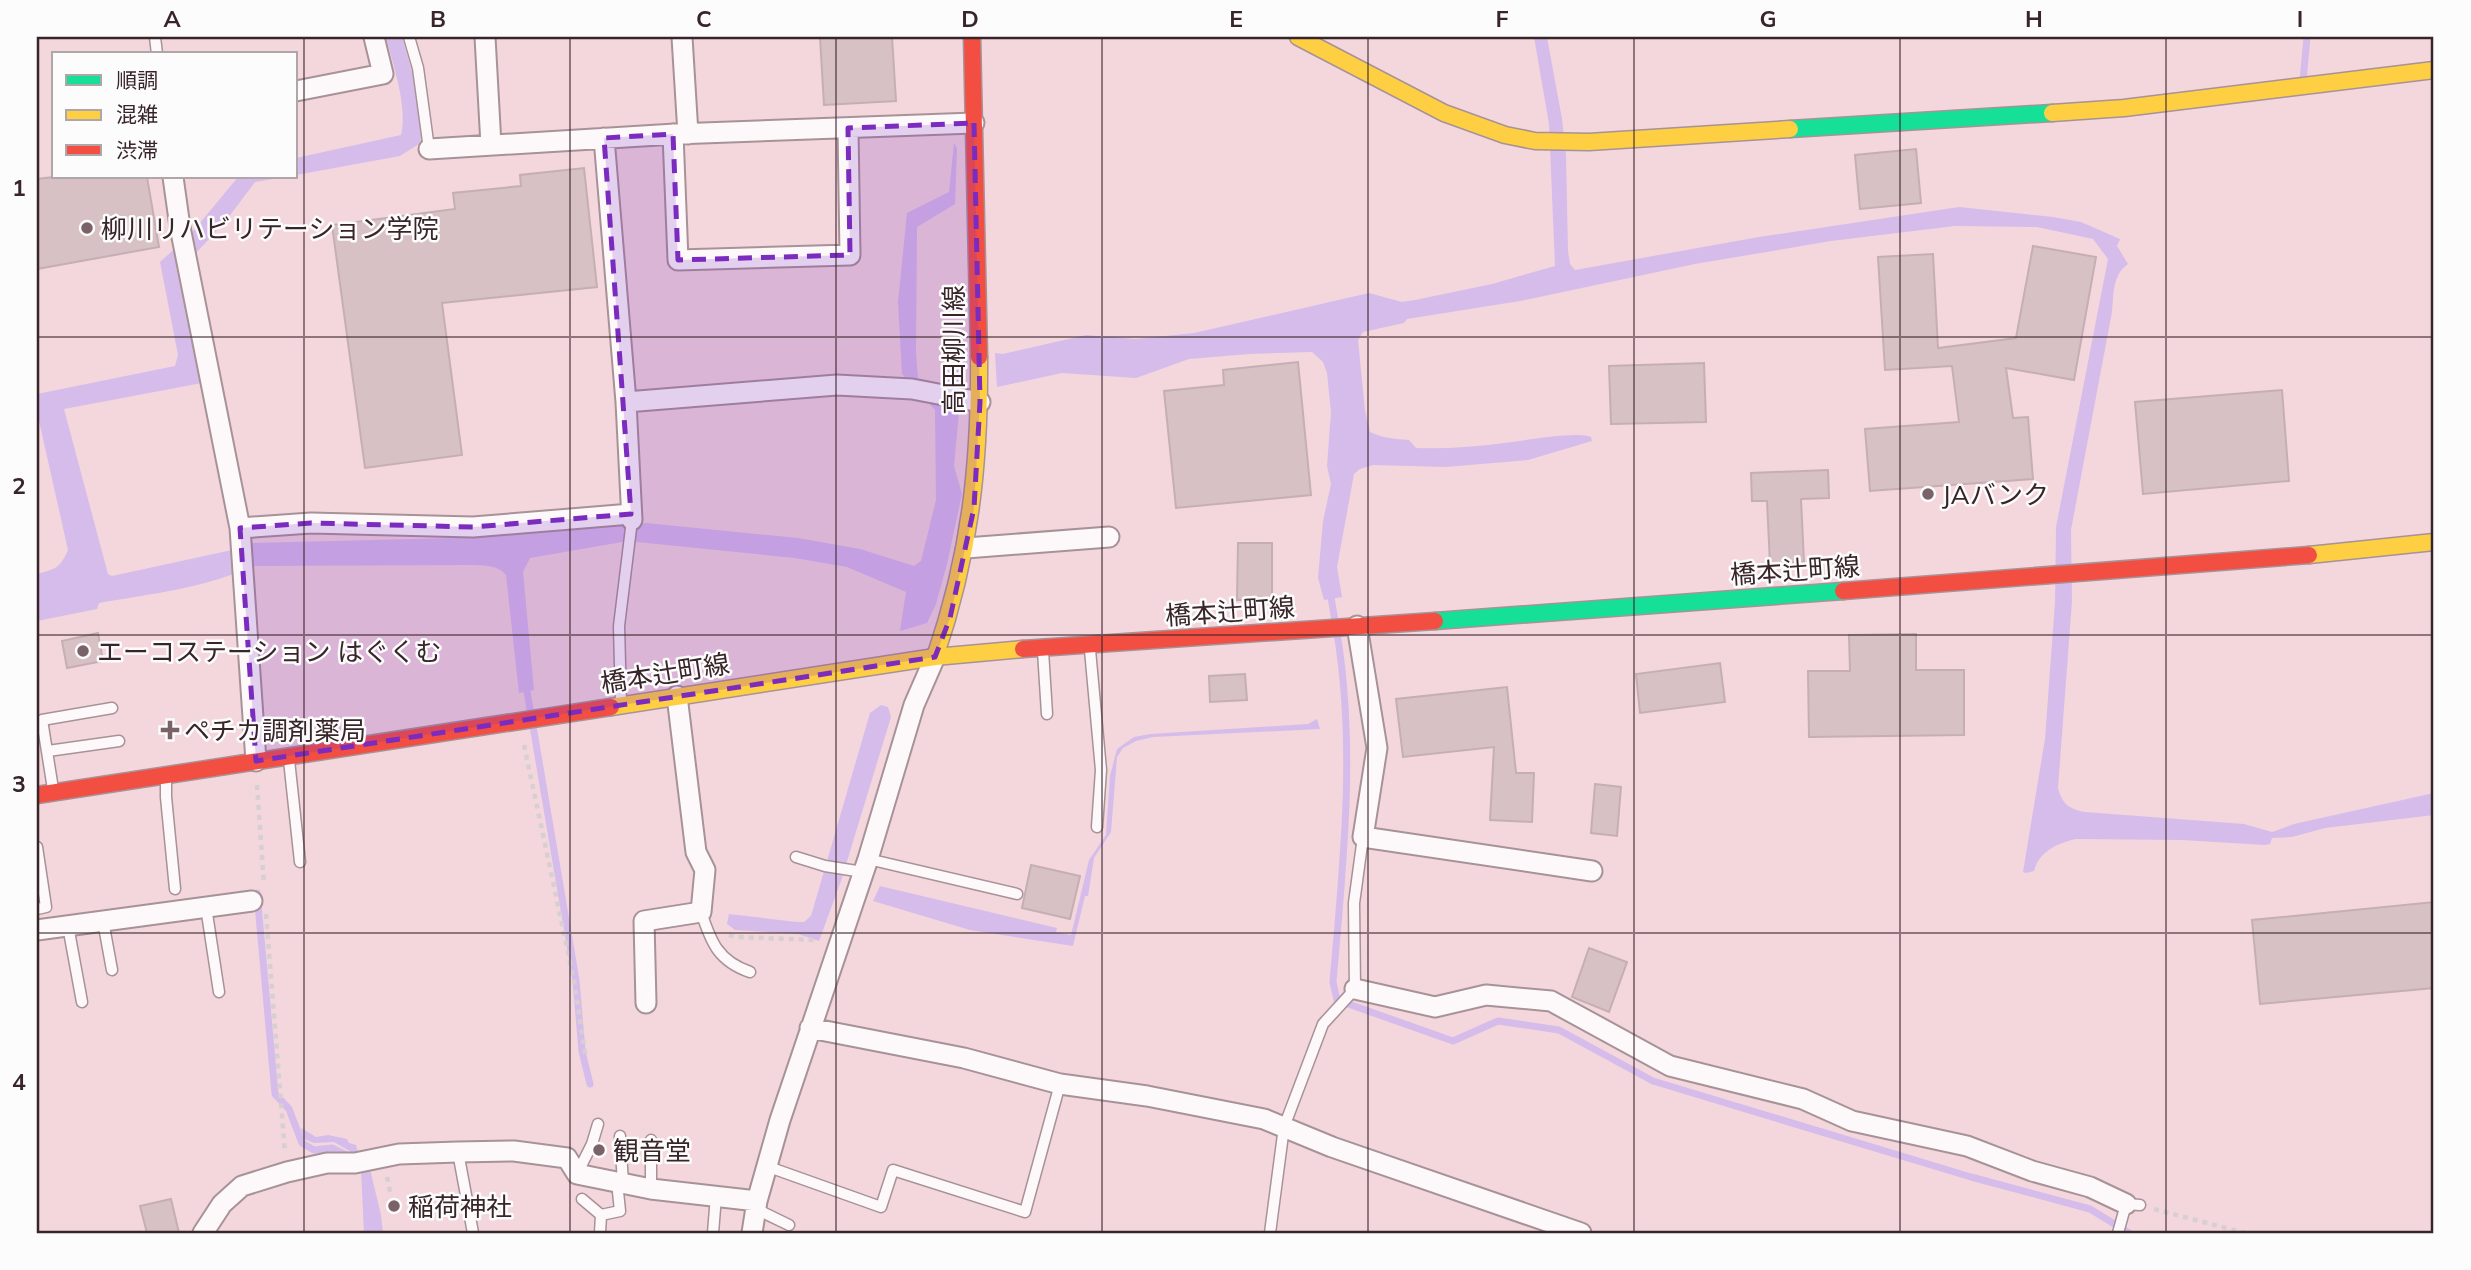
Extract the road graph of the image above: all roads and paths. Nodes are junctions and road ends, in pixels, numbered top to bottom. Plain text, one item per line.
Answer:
1 (374, 37) edge
2 (409, 37) edge
3 (485, 37) edge
4 (682, 37) edge
5 (972, 37) edge
6 (1298, 37) edge
7 (2434, 70) edge
8 (298, 91) edge
9 (974, 123) junction
10 (848, 128) junction
11 (680, 134) junction
12 (604, 138) junction
13 (491, 145) junction
14 (429, 149) joint
15 (173, 178) edge
16 (970, 400) junction
17 (626, 402) junction
18 (632, 517) junction
19 (240, 535) junction
20 (1110, 537) dead end
21 (2434, 542) edge
22 (965, 548) junction
23 (1357, 626) junction
24 (1090, 646) junction
25 (1043, 647) junction
26 (935, 657) junction
27 (677, 696) junction
28 (621, 704) junction
29 (112, 708) dead end
30 (1047, 713) dead end
31 (523, 720) junction
32 (119, 741) dead end
33 (48, 751) junction
34 (289, 756) junction
35 (256, 761) junction
36 (166, 775) junction
37 (257, 783) dead end
38 (54, 793) junction
39 (37, 796) edge
40 (1097, 827) dead end
41 (1363, 836) junction
42 (37, 847) edge
43 (796, 857) dead end
44 (300, 862) dead end
45 (861, 867) junction
46 (1592, 871) dead end
47 (175, 889) dead end
48 (1017, 894) dead end
49 (261, 899) junction
50 (206, 907) junction
51 (37, 909) edge
52 (703, 919) junction
53 (103, 921) junction
54 (68, 926) junction
55 (37, 930) edge
56 (839, 945) junction
57 (112, 970) dead end
58 (750, 972) dead end
59 (1355, 989) junction
60 (219, 992) dead end
61 (82, 1002) dead end
62 (646, 1003) dead end
63 (810, 1028) junction
64 (586, 1059) dead end
65 (1060, 1084) junction
66 (598, 1124) dead end
67 (1284, 1127) junction
68 (620, 1136) dead end
69 (651, 1140) dead end
70 (458, 1152) junction
71 (573, 1160) junction
72 (766, 1166) junction
73 (287, 1172) junction
74 (620, 1183) junction
75 (651, 1189) junction
76 (716, 1196) junction
77 (582, 1199) dead end
78 (2133, 1204) junction
79 (757, 1205) junction
80 (205, 1210) dead end
81 (601, 1215) junction
82 (789, 1225) dead end
83 (204, 1232) edge
84 (472, 1233) edge
85 (600, 1233) edge
86 (713, 1233) edge
87 (752, 1233) edge
88 (1270, 1233) edge
89 (1581, 1233) edge
90 (2118, 1233) edge
91 (2245, 1233) edge

1 - 8 street
2 - 14 lane
3 - 13 street
4 - 11 street
5 - 9 main road, 高田柳川線
6 - 7 main road
9 - 10 street
9 - 16 main road, 高田柳川線
10 - 11 street
10 - 11 street
11 - 12 street
12 - 13 street
12 - 17 street
13 - 14 street
15 - 19 street
16 - 17 street
16 - 22 main road, 高田柳川線
17 - 18 street
18 - 19 street
18 - 28 lane
19 - 35 street
20 - 22 street
21 - 23 main road, 橋本辻町線
22 - 26 main road, 高田柳川線
23 - 24 main road, 橋本辻町線
23 - 41 street
24 - 25 main road, 橋本辻町線
24 - 40 lane
25 - 26 main road, 橋本辻町線
25 - 30 lane
26 - 27 main road, 橋本辻町線
26 - 45 street
27 - 28 main road, 橋本辻町線
27 - 52 street
28 - 31 main road, 橋本辻町線
29 - 33 lane
31 - 34 main road, 橋本辻町線
31 - 64 path
32 - 33 lane
33 - 38 lane
34 - 35 main road, 橋本辻町線
34 - 44 lane
35 - 36 main road, 橋本辻町線
36 - 38 main road, 橋本辻町線
36 - 47 lane
37 - 49 path
38 - 39 main road, 橋本辻町線
41 - 46 street
41 - 59 lane
42 - 51 lane
43 - 45 lane
45 - 48 lane
45 - 56 street
49 - 50 street
49 - 73 path
50 - 53 street
50 - 60 lane
52 - 56 path
52 - 58 lane
52 - 62 street
53 - 54 street
53 - 57 lane
54 - 55 street
54 - 61 lane
56 - 63 street
59 - 67 lane
59 - 78 street
63 - 65 street
63 - 72 street
65 - 67 street
65 - 72 lane
66 - 71 lane
67 - 88 lane
67 - 89 street
68 - 74 lane
69 - 75 lane
70 - 71 street
70 - 73 street
70 - 84 lane
71 - 74 street
72 - 79 street
73 - 83 street
74 - 75 street
74 - 81 lane
75 - 76 street
76 - 79 street
76 - 86 lane
77 - 81 lane
78 - 90 lane
78 - 91 path
79 - 82 lane
79 - 87 street
80 - 83 lane
81 - 85 lane

